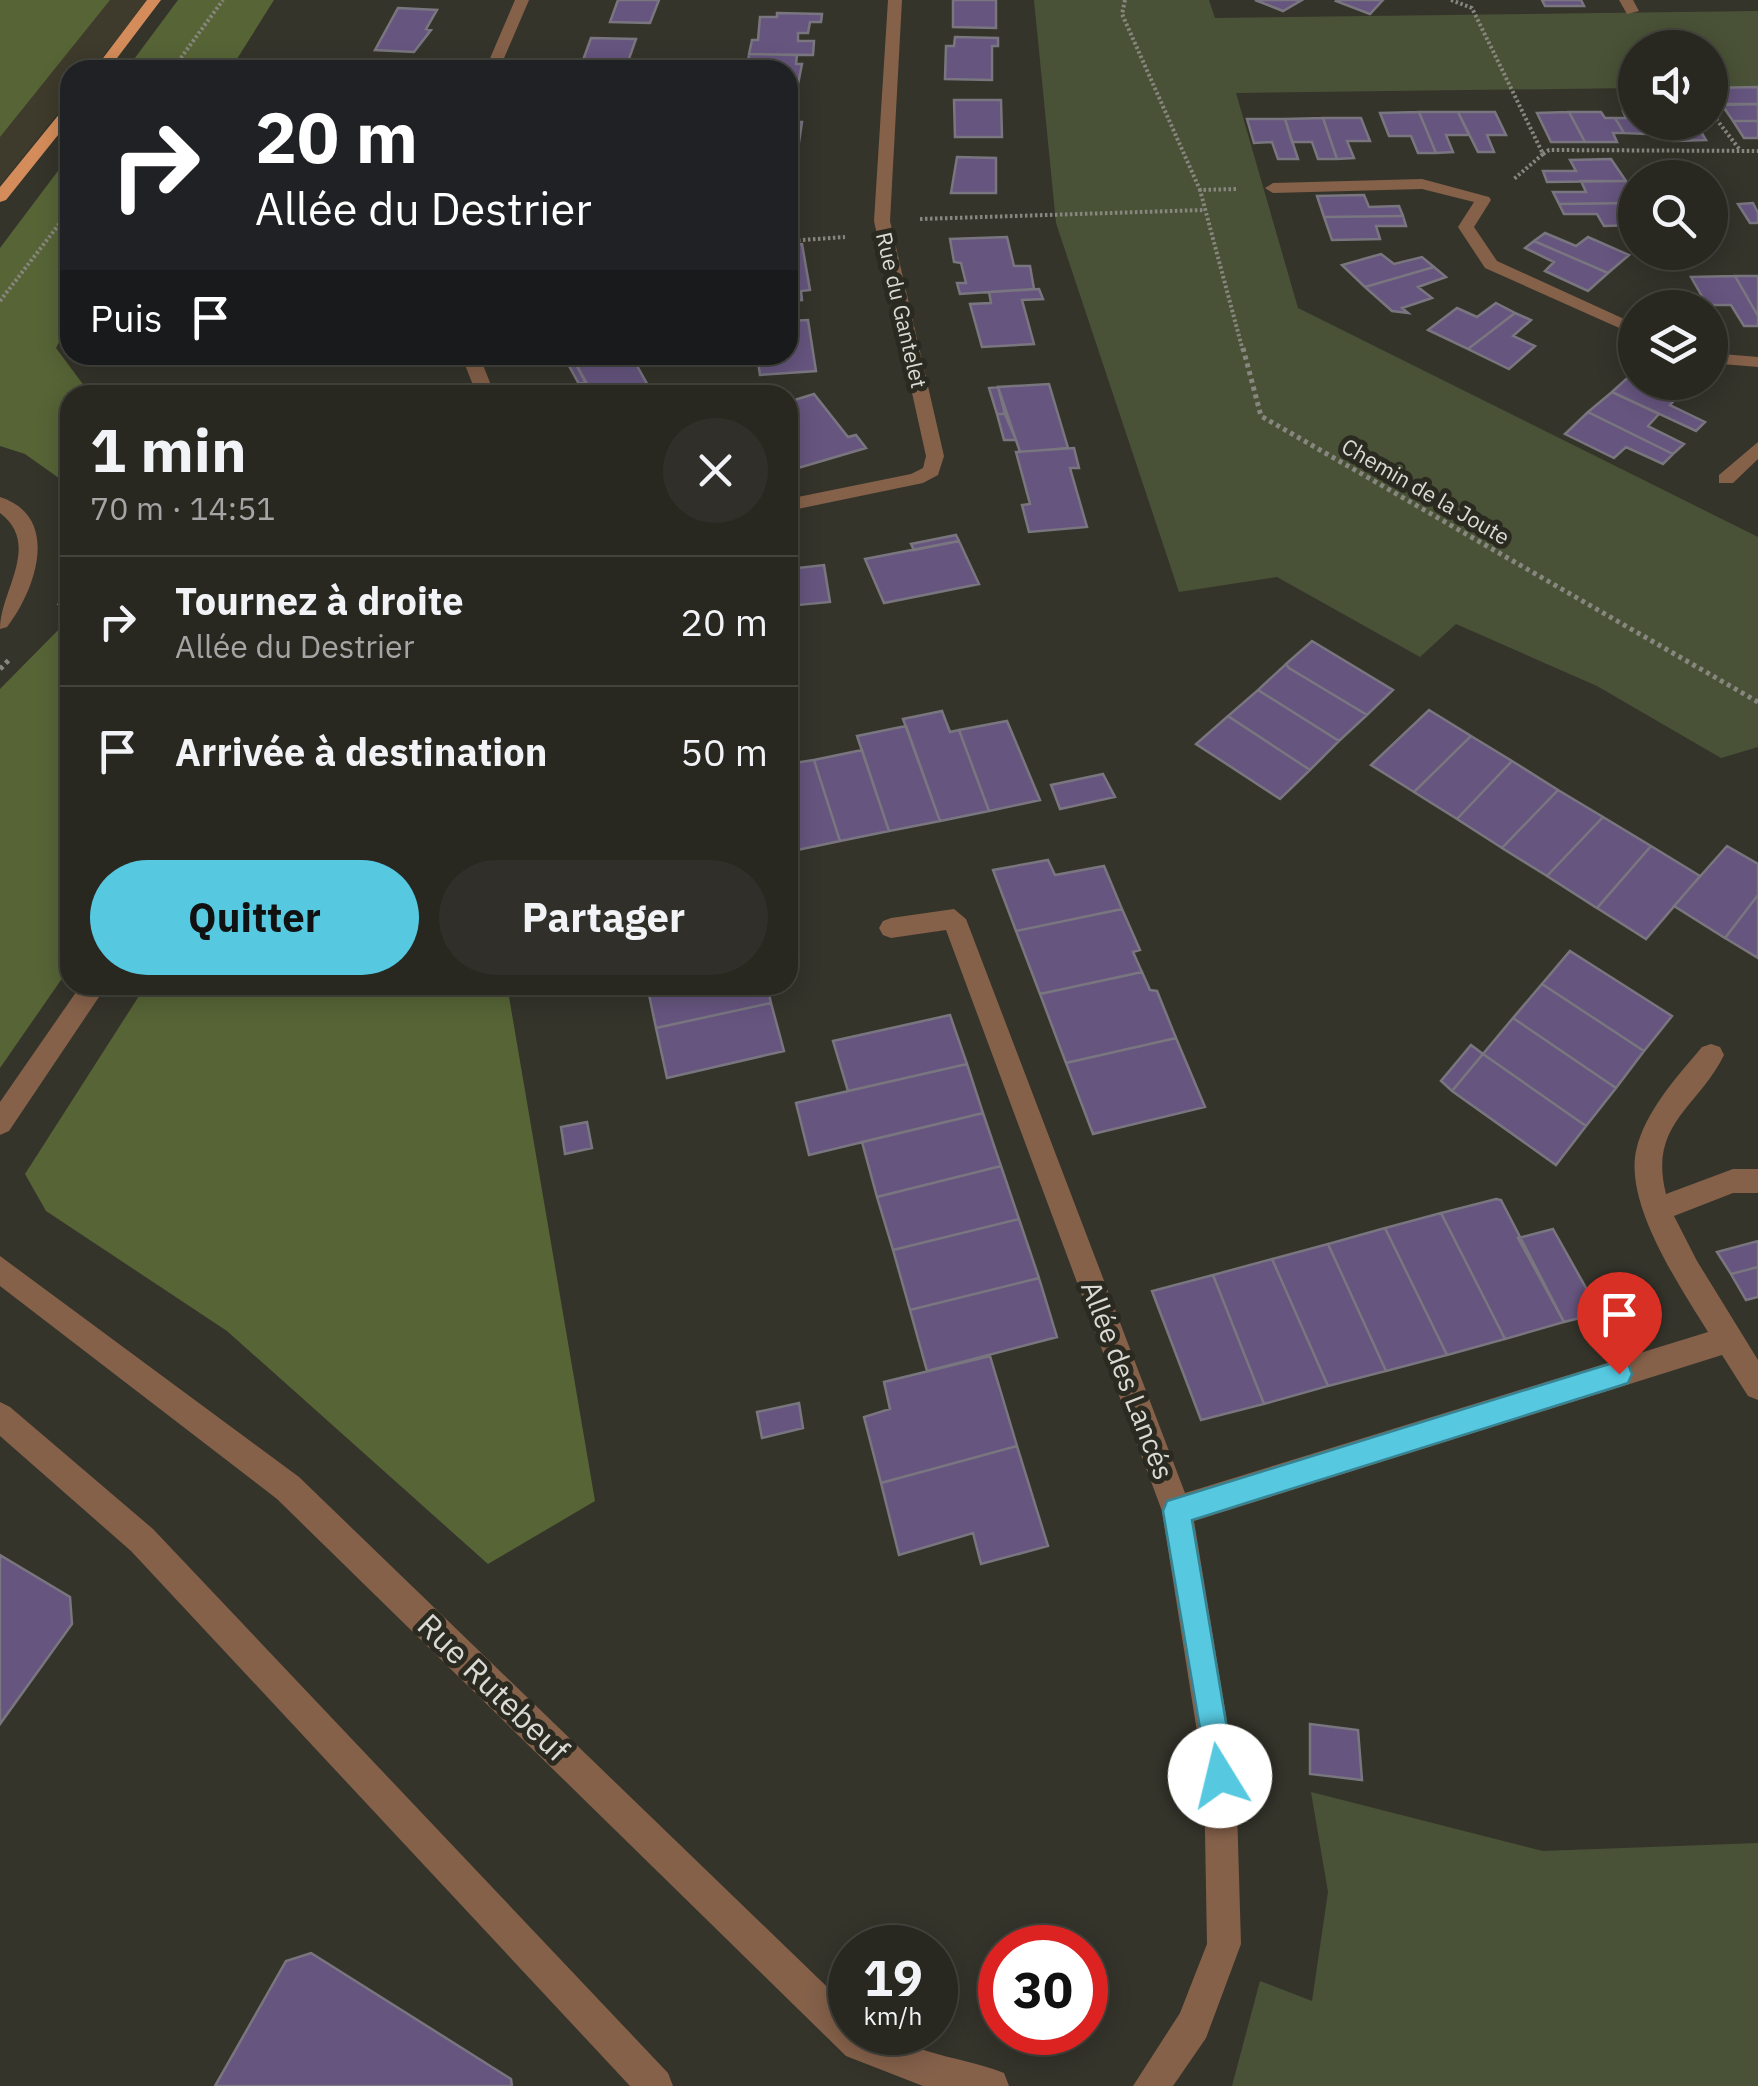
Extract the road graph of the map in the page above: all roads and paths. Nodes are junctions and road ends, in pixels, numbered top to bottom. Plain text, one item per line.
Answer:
1 (154, 0) edge
2 (223, 0) edge
3 (522, 0) edge
4 (895, 0) edge
5 (1126, 0) edge
6 (1451, 0) edge
7 (109, 60) edge
8 (179, 60) edge
9 (496, 60) edge
10 (60, 122) edge
11 (1728, 134) edge
12 (1741, 151) junction
13 (1758, 151) edge
14 (1543, 154) junction
15 (1274, 188) joint
16 (1200, 190) junction
17 (0, 197) edge
18 (1484, 200) junction
19 (1204, 210) junction
20 (60, 223) edge
21 (884, 227) junction
22 (798, 240) edge
23 (0, 300) edge
24 (1618, 322) edge
25 (1728, 360) edge
26 (1758, 363) edge
27 (1758, 448) edge
28 (1726, 478) dead end
29 (798, 502) edge
30 (0, 503) edge
31 (0, 622) edge
32 (1758, 702) edge
33 (891, 928) dead end
34 (87, 995) edge
35 (1710, 1055) dead end
36 (0, 1123) edge
37 (1758, 1181) edge
38 (1655, 1210) junction
39 (0, 1268) edge
40 (1730, 1339) junction
41 (1758, 1386) edge
42 (0, 1417) edge
43 (1177, 1511) junction
44 (655, 2086) edge
45 (991, 2086) edge
46 (1151, 2086) edge

1 - 7 main road
2 - 8 path
3 - 9 street
4 - 21 street, Rue du Gantelet
5 - 16 path, Chemin de la Joute
6 - 14 path
10 - 17 main road
11 - 12 path
12 - 13 path
12 - 14 path
14 - 18 path
15 - 16 path
15 - 18 street
16 - 19 path, Chemin de la Joute
18 - 24 street
19 - 21 path
19 - 32 path, Chemin de la Joute
20 - 23 path
21 - 22 path
21 - 29 street, Rue du Gantelet
25 - 26 street
27 - 28 street
30 - 31 street
33 - 43 street, Allée des Lancés
34 - 36 street
35 - 38 street
37 - 38 street
38 - 40 street
39 - 45 street, Rue Rutebeuf
40 - 41 street
40 - 43 street
42 - 44 street
43 - 46 street, Allée des Lancés

